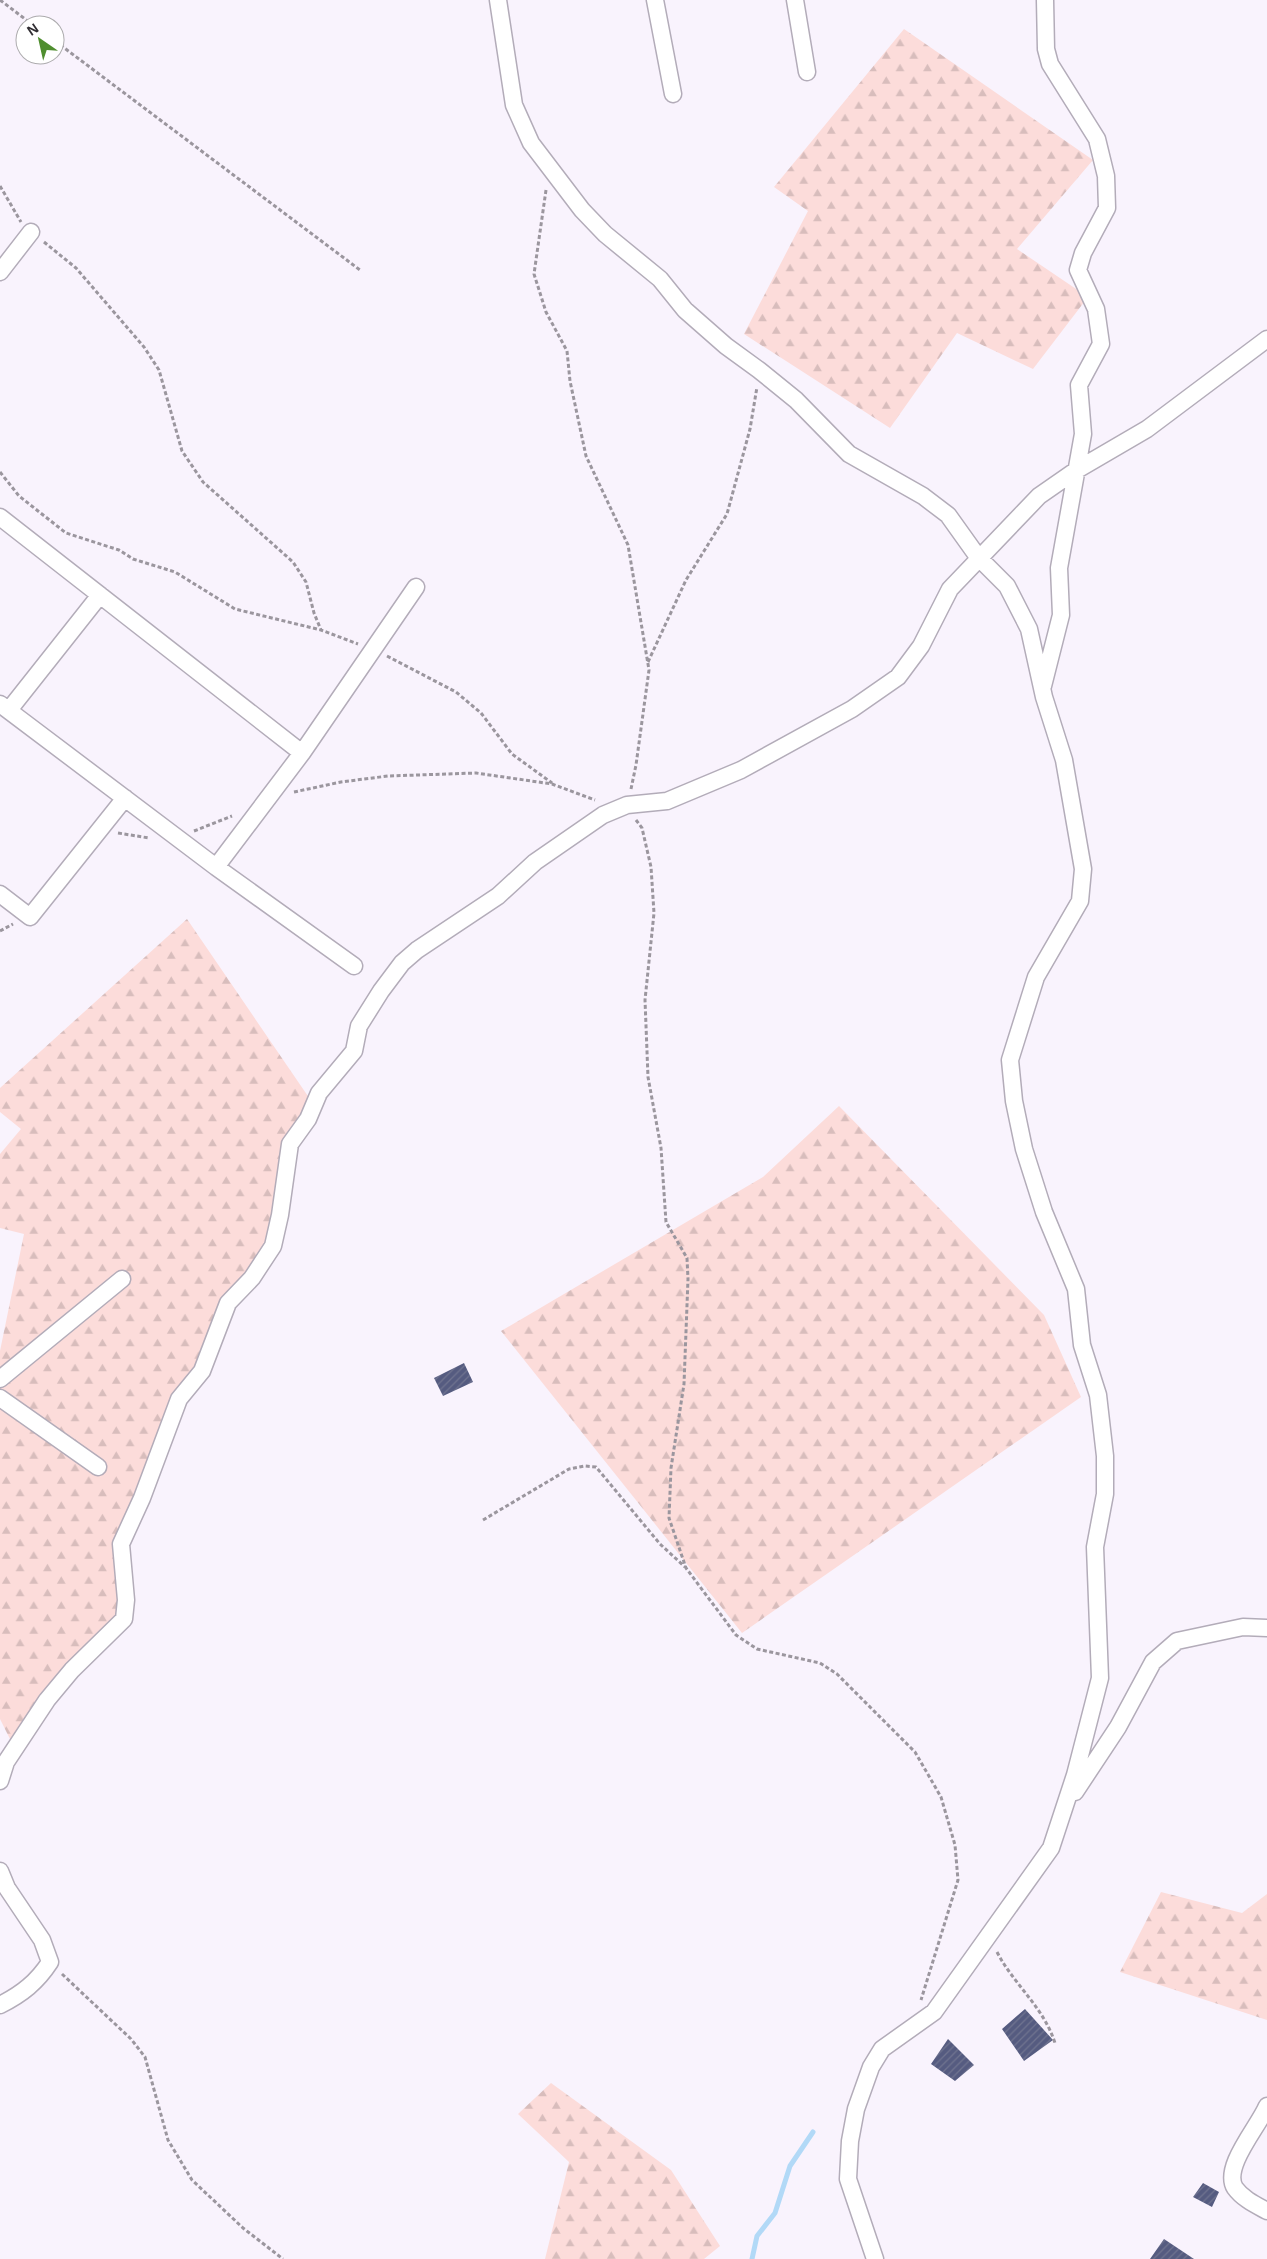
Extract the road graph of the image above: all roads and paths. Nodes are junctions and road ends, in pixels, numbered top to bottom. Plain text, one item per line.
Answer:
1 (0, 0) edge
2 (498, 0) edge
3 (655, 0) edge
4 (795, 0) edge
5 (1046, 0) edge
6 (20, 15) edge
7 (65, 49) edge
8 (807, 72) dead end
9 (673, 94) dead end
10 (548, 166) junction
11 (0, 186) edge
12 (31, 232) junction
13 (360, 270) dead end
14 (0, 272) edge
15 (1267, 339) edge
16 (760, 370) junction
17 (0, 472) edge
18 (1075, 472) junction
19 (0, 517) edge
20 (978, 558) junction
21 (416, 587) dead end
22 (100, 595) junction
23 (321, 630) junction
24 (373, 649) junction
25 (648, 662) junction
26 (1042, 691) junction
27 (4, 707) edge
28 (302, 752) junction
29 (552, 784) junction
30 (125, 798) junction
31 (268, 798) junction
32 (627, 805) junction
33 (238, 813) dead end
34 (176, 837) junction
35 (111, 840) dead end
36 (216, 867) junction
37 (0, 894) edge
38 (30, 917) junction
39 (0, 931) edge
40 (354, 966) dead end
41 (122, 1279) dead end
42 (0, 1380) edge
43 (0, 1398) edge
44 (98, 1467) dead end
45 (483, 1520) dead end
46 (686, 1568) junction
47 (1267, 1628) edge
48 (0, 1781) edge
49 (1065, 1807) junction
50 (0, 1871) edge
51 (989, 1936) junction
52 (50, 1962) junction
53 (920, 2003) dead end
54 (0, 2005) edge
55 (1055, 2043) dead end
56 (1267, 2106) edge
57 (1267, 2211) edge
58 (284, 2259) edge
59 (875, 2259) edge

1 - 6 path
2 - 10 street
3 - 9 street
4 - 8 street
5 - 18 street
7 - 13 path
10 - 16 street
10 - 25 path
11 - 12 path
12 - 14 street
12 - 23 path
15 - 18 street
16 - 20 street
16 - 25 path
17 - 23 path
18 - 20 street
18 - 26 street
19 - 22 street
20 - 26 street
20 - 32 street
21 - 24 street
22 - 27 street
22 - 28 street
23 - 24 path
24 - 28 street
24 - 29 path
25 - 32 path
26 - 49 street
27 - 30 street
28 - 31 street
29 - 31 path
29 - 32 path
30 - 34 street
30 - 38 street
31 - 36 street
32 - 46 path
32 - 48 street
33 - 34 path
34 - 35 path
34 - 36 street
36 - 40 street
37 - 38 street
38 - 39 path
41 - 42 street
43 - 44 street
45 - 46 path
46 - 53 path
47 - 49 street
49 - 51 street
50 - 52 street
51 - 55 path
51 - 59 street
52 - 54 street
52 - 58 path
56 - 57 street

